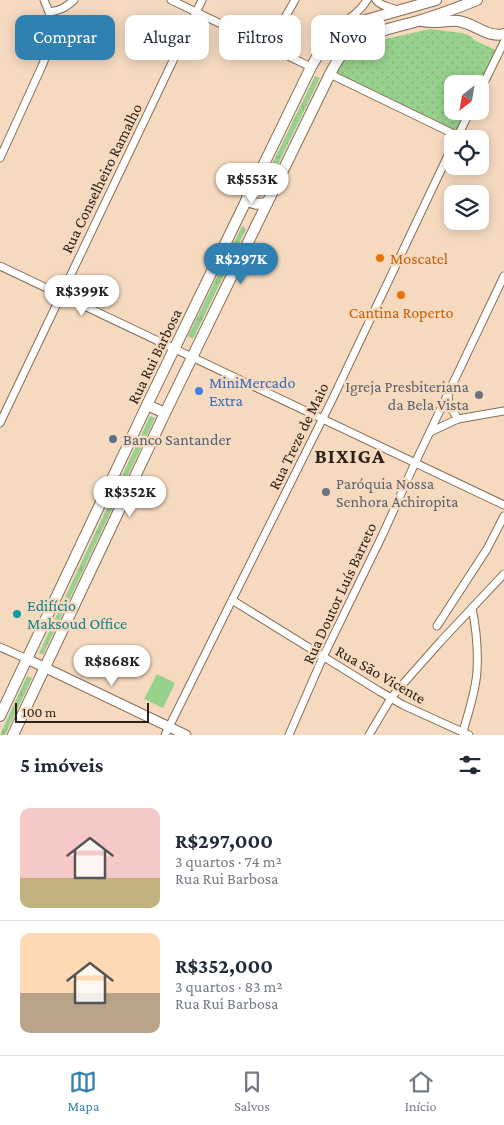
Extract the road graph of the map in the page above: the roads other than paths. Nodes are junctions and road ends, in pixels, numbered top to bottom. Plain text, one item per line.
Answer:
1 (44, 0) edge
2 (74, 0) edge
3 (170, 0) edge
4 (202, 0) edge
5 (295, 0) edge
6 (367, 0) edge
7 (376, 0) edge
8 (436, 0) edge
9 (476, 0) edge
10 (400, 11) junction
11 (49, 12) junction
12 (196, 12) junction
13 (286, 15) edge
14 (354, 15) edge
15 (384, 15) edge
16 (418, 21) junction
17 (219, 23) edge
18 (504, 34) edge
19 (504, 42) edge
20 (296, 60) edge
21 (315, 60) edge
22 (310, 67) junction
23 (330, 74) junction
24 (488, 75) edge
25 (444, 131) edge
26 (0, 158) edge
27 (444, 164) edge
28 (247, 198) junction
29 (267, 203) junction
30 (238, 217) junction
31 (256, 226) junction
32 (0, 266) edge
33 (504, 276) edge
34 (61, 295) junction
35 (174, 348) junction
36 (192, 357) junction
37 (448, 394) junction
38 (147, 405) junction
39 (504, 411) edge
40 (165, 413) junction
41 (323, 419) junction
42 (458, 419) junction
43 (0, 423) edge
44 (430, 432) junction
45 (415, 462) junction
46 (504, 505) edge
47 (504, 516) edge
48 (504, 574) edge
49 (232, 600) junction
50 (472, 608) junction
51 (437, 626) dead end
52 (0, 647) edge
53 (323, 657) junction
54 (27, 659) junction
55 (45, 668) junction
56 (391, 698) junction
57 (0, 716) edge
58 (167, 731) edge
59 (466, 734) edge
60 (13, 735) edge
61 (186, 735) edge
62 (289, 735) edge
63 (369, 735) edge

1 - 11 street
2 - 11 street
3 - 12 street
4 - 12 street, Rua Conselheiro Ramalho
5 - 13 street
6 - 14 street, Rua Rui Barbosa
7 - 10 street
8 - 10 main road
9 - 16 main road
10 - 15 main road
11 - 26 street
12 - 17 street
12 - 34 street, Rua Conselheiro Ramalho
16 - 18 main road
16 - 23 main road
19 - 24 street
20 - 22 street
21 - 22 main road, Rua Rui Barbosa
22 - 28 main road, Rua Rui Barbosa
23 - 25 street
23 - 29 main road
27 - 41 street, Rua Treze de Maio
28 - 29 main road
28 - 30 main road, Rua Rui Barbosa
29 - 31 main road
30 - 31 main road
30 - 35 main road, Rua Rui Barbosa
31 - 36 main road
32 - 34 street
33 - 37 street, Rua Doutor Luís Barreto
34 - 35 street
34 - 43 street, Rua Conselheiro Ramalho
35 - 36 street
35 - 38 main road, Rua Rui Barbosa
36 - 40 main road
36 - 41 street
37 - 42 street
37 - 44 street, Rua Doutor Luís Barreto
38 - 40 main road
38 - 54 main road, Rua Rui Barbosa
39 - 42 street
40 - 55 main road
41 - 45 street
41 - 49 street, Rua Treze de Maio
42 - 44 street
44 - 45 street, Rua Doutor Luís Barreto
45 - 46 street
45 - 53 street, Rua Doutor Luís Barreto
47 - 51 street
48 - 50 street
49 - 53 street, Rua São Vicente
49 - 58 street, Rua Treze de Maio
50 - 56 street
50 - 59 street
52 - 54 street
53 - 56 street, Rua São Vicente
53 - 62 street, Rua Doutor Luís Barreto
54 - 55 street
54 - 57 main road, Rua Rui Barbosa
55 - 58 street
55 - 60 main road
56 - 59 street, Rua São Vicente
56 - 63 street
58 - 61 street

